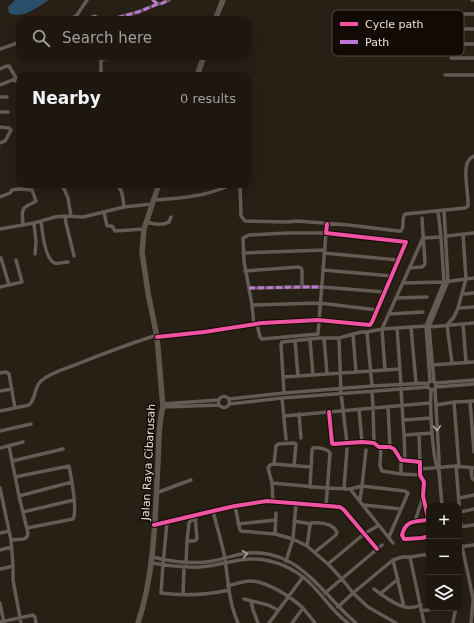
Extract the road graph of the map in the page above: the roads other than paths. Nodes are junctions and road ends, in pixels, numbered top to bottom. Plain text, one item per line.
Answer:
1 (87, 0) edge
2 (153, 0) edge
3 (169, 0) edge
4 (223, 0) edge
5 (158, 4) junction
6 (464, 14) dead end
7 (474, 14) edge
8 (75, 16) edge
9 (123, 16) edge
10 (217, 16) edge
11 (16, 43) edge
12 (0, 49) edge
13 (452, 58) dead end
14 (474, 58) edge
15 (101, 60) edge
16 (203, 60) edge
17 (0, 69) edge
18 (101, 72) edge
19 (198, 72) edge
20 (445, 75) dead end
21 (474, 75) edge
22 (16, 79) joint
23 (0, 85) edge
24 (0, 97) edge
25 (7, 97) dead end
26 (0, 112) edge
27 (8, 112) dead end
28 (0, 127) edge
29 (0, 143) edge
30 (474, 156) edge
31 (64, 188) edge
32 (120, 188) edge
33 (157, 188) edge
34 (223, 188) edge
35 (240, 188) edge
36 (0, 197) edge
37 (153, 202) junction
38 (124, 207) junction
39 (444, 210) junction
40 (438, 211) junction
41 (104, 212) junction
42 (65, 216) junction
43 (71, 216) junction
44 (171, 217) dead end
45 (422, 218) dead end
46 (41, 221) junction
47 (146, 222) junction
48 (34, 223) junction
49 (327, 224) junction
50 (23, 225) junction
51 (0, 229) edge
52 (144, 229) junction
53 (326, 233) junction
54 (463, 234) junction
55 (474, 234) edge
56 (446, 236) junction
57 (441, 237) junction
58 (423, 238) junction
59 (324, 251) junction
60 (243, 253) junction
61 (35, 254) dead end
62 (74, 256) dead end
63 (1, 258) edge
64 (16, 260) dead end
65 (398, 260) junction
66 (68, 262) dead end
67 (410, 268) junction
68 (323, 270) junction
69 (245, 271) junction
70 (392, 276) junction
71 (474, 278) edge
72 (466, 279) junction
73 (446, 282) junction
74 (403, 283) junction
75 (9, 285) junction
76 (0, 287) edge
77 (302, 287) junction
78 (322, 287) junction
79 (249, 288) junction
80 (384, 292) junction
81 (474, 293) edge
82 (462, 294) junction
83 (427, 297) dead end
84 (396, 298) junction
85 (320, 303) junction
86 (252, 305) junction
87 (474, 307) edge
88 (458, 308) junction
89 (377, 310) junction
90 (423, 312) dead end
91 (389, 314) junction
92 (318, 320) junction
93 (474, 323) edge
94 (256, 324) junction
95 (463, 324) junction
96 (447, 325) junction
97 (428, 326) junction
98 (411, 327) junction
99 (397, 328) junction
100 (382, 329) junction
101 (368, 332) junction
102 (353, 334) junction
103 (157, 336) junction
104 (324, 338) junction
105 (339, 338) junction
106 (310, 340) junction
107 (295, 341) junction
108 (466, 362) junction
109 (474, 362) edge
110 (452, 363) junction
111 (432, 365) junction
112 (400, 369) junction
113 (385, 370) junction
114 (370, 371) junction
115 (356, 372) junction
116 (0, 373) edge
117 (340, 373) junction
118 (327, 374) junction
119 (313, 375) junction
120 (298, 376) junction
121 (283, 377) junction
122 (474, 380) edge
123 (416, 384) junction
124 (474, 384) edge
125 (432, 385) junction
126 (401, 387) junction
127 (12, 389) junction
128 (372, 389) junction
129 (0, 391) edge
130 (341, 391) junction
131 (284, 393) junction
132 (282, 398) junction
133 (218, 400) junction
134 (472, 401) edge
135 (229, 402) junction
136 (454, 402) junction
137 (430, 403) junction
138 (219, 405) junction
139 (402, 405) junction
140 (436, 405) junction
141 (163, 406) junction
142 (388, 407) junction
143 (15, 408) junction
144 (373, 408) junction
145 (359, 409) junction
146 (0, 411) edge
147 (343, 411) junction
148 (329, 412) junction
149 (299, 414) junction
150 (284, 416) junction
151 (431, 418) junction
152 (403, 420) junction
153 (31, 424) dead end
154 (0, 431) edge
155 (419, 434) junction
156 (432, 434) junction
157 (404, 435) junction
158 (301, 438) dead end
159 (286, 439) dead end
160 (23, 442) dead end
161 (362, 442) junction
162 (347, 443) junction
163 (374, 443) junction
164 (9, 446) junction
165 (381, 447) junction
166 (390, 447) junction
167 (0, 448) edge
168 (63, 449) dead end
169 (347, 449) dead end
170 (366, 450) dead end
171 (474, 452) edge
172 (403, 460) junction
173 (12, 461) junction
174 (420, 462) junction
175 (274, 464) junction
176 (294, 466) junction
177 (457, 467) junction
178 (311, 468) junction
179 (473, 468) edge
180 (420, 469) junction
181 (438, 469) junction
182 (401, 474) junction
183 (420, 475) junction
184 (15, 477) junction
185 (191, 480) dead end
186 (474, 480) edge
187 (72, 482) junction
188 (272, 482) junction
189 (310, 486) junction
190 (362, 486) junction
191 (0, 488) edge
192 (327, 488) junction
193 (350, 489) junction
194 (344, 490) junction
195 (156, 493) junction
196 (474, 495) edge
197 (19, 496) junction
198 (423, 496) junction
199 (1, 497) edge
200 (459, 498) junction
201 (74, 500) junction
202 (360, 500) junction
203 (273, 501) junction
204 (442, 503) edge
205 (459, 503) edge
206 (296, 504) junction
207 (364, 505) junction
208 (235, 506) junction
209 (326, 506) junction
210 (401, 509) junction
211 (474, 509) edge
212 (213, 510) junction
213 (23, 512) junction
214 (276, 512) dead end
215 (462, 512) edge
216 (6, 514) junction
217 (0, 515) edge
218 (195, 517) junction
219 (276, 520) junction
220 (294, 521) junction
221 (415, 521) junction
222 (167, 523) junction
223 (238, 524) junction
224 (311, 524) junction
225 (154, 525) junction
226 (379, 525) junction
227 (474, 525) edge
228 (462, 527) edge
229 (27, 528) junction
230 (9, 531) junction
231 (0, 533) edge
232 (275, 534) junction
233 (364, 534) junction
234 (426, 537) edge
235 (389, 538) junction
236 (292, 539) junction
237 (11, 540) junction
238 (187, 541) junction
239 (393, 543) dead end
240 (382, 545) dead end
241 (474, 545) edge
242 (307, 546) junction
243 (462, 546) edge
244 (11, 547) junction
245 (377, 549) junction
246 (0, 550) edge
247 (462, 550) edge
248 (315, 552) junction
249 (426, 554) edge
250 (410, 557) junction
251 (224, 558) junction
252 (152, 560) junction
253 (286, 560) junction
254 (393, 560) junction
255 (163, 562) junction
256 (186, 563) junction
257 (225, 563) junction
258 (328, 564) junction
259 (13, 566) junction
260 (284, 566) junction
261 (184, 567) junction
262 (0, 568) edge
263 (303, 577) junction
264 (342, 579) junction
265 (398, 579) junction
266 (229, 588) junction
267 (374, 589) dead end
268 (325, 593) junction
269 (353, 593) junction
270 (380, 594) junction
271 (183, 595) junction
272 (288, 596) junction
273 (244, 599) dead end
274 (251, 601) junction
275 (0, 603) edge
276 (420, 605) junction
277 (338, 607) junction
278 (404, 607) junction
279 (302, 608) junction
280 (278, 610) junction
281 (426, 610) edge
282 (421, 611) junction
283 (456, 611) edge
284 (20, 618) junction
285 (3, 622) edge
286 (22, 623) edge
287 (36, 623) edge
288 (138, 623) edge
289 (238, 623) edge
290 (258, 623) edge
291 (269, 623) edge
292 (292, 623) edge
293 (314, 623) edge
294 (348, 623) edge
295 (356, 623) edge
296 (396, 623) edge
297 (424, 623) edge
298 (454, 623) edge
299 (471, 623) edge

1 - 8 street
2 - 5 street
3 - 5 street
4 - 10 main road
5 - 9 street
6 - 7 street
11 - 12 street
13 - 14 street
15 - 18 street
16 - 19 main road
17 - 22 street
20 - 21 street
22 - 23 street
24 - 25 street
26 - 27 street
28 - 29 street
30 - 39 street
31 - 43 street
32 - 38 street
33 - 37 main road, Jalan Raya Cibarusah
34 - 37 street
35 - 49 street
36 - 50 street
37 - 38 street
37 - 47 main road, Jalan Raya Cibarusah
38 - 41 street
39 - 40 street
39 - 56 street
40 - 49 street
40 - 57 street
41 - 43 street
41 - 52 street
42 - 43 street
42 - 46 street
42 - 62 street
44 - 47 street
45 - 58 street
46 - 48 street
46 - 66 street
47 - 52 main road, Jalan Raya Cibarusah
48 - 50 street
48 - 61 street
49 - 53 street
50 - 51 street
52 - 103 main road, Jalan Raya Cibarusah
53 - 59 street
53 - 60 street
53 - 65 street
54 - 55 street
54 - 56 street
54 - 72 street
56 - 73 street
57 - 58 street
57 - 73 street
58 - 67 street
58 - 67 street
59 - 60 street
59 - 65 street
59 - 68 street
60 - 69 street
63 - 75 street
64 - 75 street
65 - 70 street
67 - 74 street
68 - 70 street
68 - 78 street
69 - 77 street
69 - 79 street
70 - 80 street
71 - 72 street
72 - 73 street
72 - 82 street
73 - 74 street
73 - 97 street
74 - 84 street
75 - 76 street
77 - 78 street
77 - 79 street
78 - 80 street
78 - 85 street
79 - 86 street
80 - 89 street
81 - 82 street
82 - 88 street
83 - 84 street
84 - 91 street
85 - 86 street
85 - 89 street
85 - 92 street
86 - 94 street
87 - 88 street
88 - 96 street
89 - 92 street
90 - 91 street
91 - 100 street
92 - 94 street
92 - 94 street
93 - 95 street
94 - 103 street
95 - 96 street
95 - 108 street
96 - 97 street
96 - 110 street
97 - 98 street
97 - 111 street
97 - 125 street
98 - 99 street
98 - 123 street
99 - 100 street
99 - 112 street
100 - 101 street
100 - 113 street
101 - 102 street
101 - 114 street
102 - 105 street
102 - 115 street
103 - 141 main road, Jalan Raya Cibarusah
103 - 143 street
104 - 105 street
104 - 106 street
104 - 118 street
105 - 117 street
106 - 107 street
106 - 119 street
107 - 120 street
107 - 121 street
108 - 109 street
108 - 110 street
110 - 111 street
111 - 125 street
112 - 113 street
112 - 126 street
113 - 114 street
114 - 115 street
114 - 128 street
115 - 117 street
116 - 127 street
117 - 118 street
117 - 130 street
118 - 119 street
119 - 120 street
120 - 121 street
121 - 131 street
122 - 125 street
123 - 125 street
123 - 126 street
124 - 125 street
125 - 126 street
125 - 137 street
125 - 140 street
126 - 128 street
126 - 139 street
127 - 129 street
127 - 143 street
128 - 130 street
128 - 144 street
130 - 131 street
130 - 132 street
130 - 147 street
131 - 135 street
132 - 135 street
132 - 150 street
133 - 135 street
133 - 138 street
133 - 141 street
134 - 136 street
134 - 171 street
135 - 138 street
136 - 140 street
136 - 177 street
137 - 139 street
137 - 151 street
138 - 141 street
139 - 142 street
139 - 152 street
140 -> 181 street
141 - 195 main road, Jalan Raya Cibarusah
142 - 144 street
142 - 166 street
143 - 146 street
144 - 145 street
144 - 163 street
145 - 147 street
145 - 161 street
147 - 148 street
147 - 162 street
148 - 149 street
148 - 162 street
149 - 150 street
149 - 158 street
150 - 159 street
151 - 152 street
151 - 156 street
152 - 157 street
153 - 154 street
155 - 156 street
155 - 157 street
155 - 174 street
156 - 181 street
157 - 172 street
160 - 164 street
161 - 162 street
161 - 163 street
163 - 165 street
164 - 167 street
164 - 173 street
165 - 166 street
165 - 182 street
166 - 172 street
168 - 173 street
169 - 194 street
170 - 190 street
172 - 174 street
172 - 182 street
173 - 184 street
174 - 180 street
175 - 176 street
175 - 176 street
175 - 188 street
176 - 178 street
177 - 179 street
177 - 181 street
177 - 200 street
178 - 189 street
178 - 192 street
179 - 186 street
180 - 181 street
180 - 183 street
181 - 204 street
182 - 183 street
183 - 198 street
184 - 187 street
184 - 197 street
185 - 195 street
187 - 197 street
187 - 201 street
188 - 189 street
188 - 203 street
189 - 192 street
190 - 193 street
190 - 202 street
190 - 210 street
191 - 199 street
192 - 194 street
192 - 209 street
193 - 194 street
193 - 202 street
195 - 225 main road, Jalan Raya Cibarusah
196 - 200 street
197 - 213 street
198 - 221 street
198 - 221 street
199 - 216 street
200 - 205 street
201 - 213 street
201 - 229 street
202 - 207 street
203 - 206 street
203 - 208 street
206 - 209 street
206 - 220 street
207 - 210 street
207 - 226 street
208 - 212 street
208 - 223 street
209 - 233 street
210 - 235 street
211 - 215 street
212 - 218 street
212 - 251 street
213 - 229 street
214 - 219 street
216 - 217 street
216 - 230 street
218 - 222 street
218 - 238 street
218 - 238 street
219 - 223 street
219 - 232 street
220 - 224 street
220 - 236 street
221 - 234 street
222 - 225 street
222 - 255 street
223 - 232 street
224 - 242 street
224 - 248 street
225 - 252 main road, Jalan Raya Cibarusah
226 - 233 street
226 - 235 street
227 - 228 street
229 - 237 street
230 - 231 street
230 - 237 street
232 - 236 street
233 - 245 street
233 - 258 street
235 - 239 street
236 - 242 street
236 - 253 street
237 - 244 street
238 - 256 street
240 - 245 street
241 - 243 street
242 - 248 street
244 - 246 street
244 - 259 street
245 - 264 street
247 - 299 street
248 - 258 street
249 - 250 street
250 - 254 street
250 - 276 street
251 -> 253 street
251 - 256 street
251 - 257 street
252 - 255 street
252 - 288 main road, Jalan Raya Cibarusah
253 - 260 street
253 - 268 street
254 - 265 street
254 - 269 street
255 - 256 street
255 - 261 street
255 - 271 street
257 - 260 street
257 - 261 street
257 - 266 street
258 - 264 street
259 - 262 street
259 - 284 street
260 - 263 street
261 - 271 street
263 - 272 street
263 - 294 street
264 - 268 street
264 - 269 street
265 - 270 street
265 - 278 street
266 - 271 street
266 - 272 street
266 - 289 street
267 - 270 street
268 - 277 street
269 - 277 street
269 - 296 street
270 - 278 street
272 - 279 street
272 - 280 street
273 - 274 street
274 - 280 street
274 - 290 street
275 - 285 street
276 - 278 street
276 - 282 street
277 - 295 street
279 - 292 street
279 - 293 street
280 - 291 street
281 - 282 street
282 - 297 street
283 - 298 street
284 - 285 street
284 - 286 street
284 - 287 street

